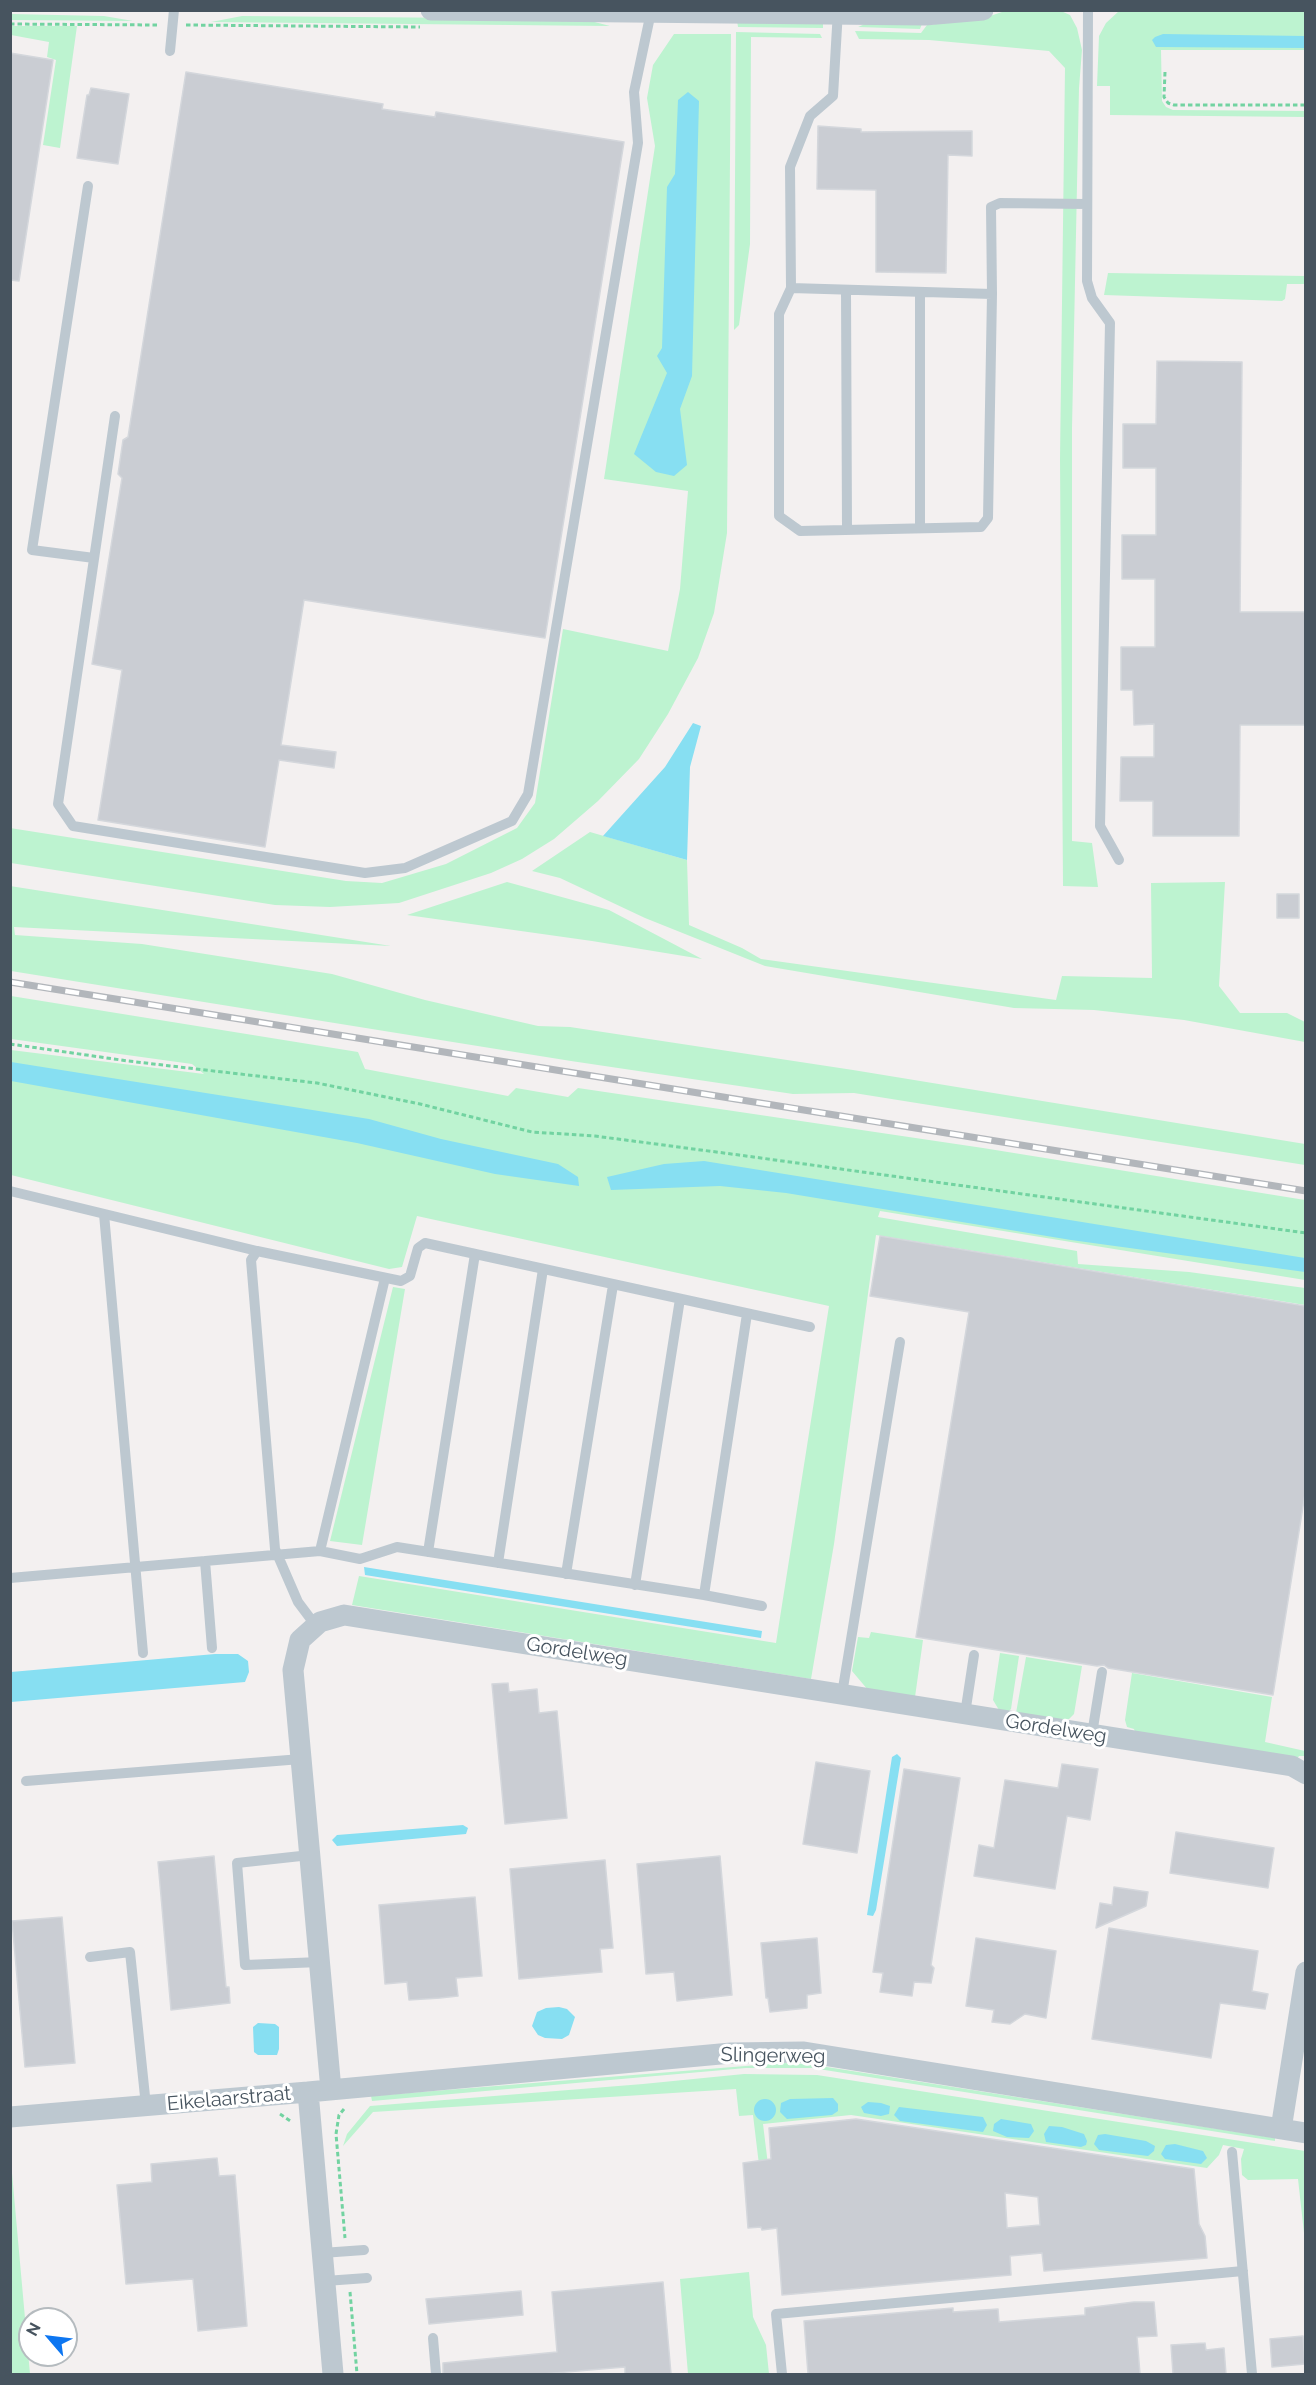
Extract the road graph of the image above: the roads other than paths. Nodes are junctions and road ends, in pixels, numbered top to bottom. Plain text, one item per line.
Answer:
1 (174, 10) edge
2 (431, 10) edge
3 (983, 10) edge
4 (1088, 10) edge
5 (651, 11) edge
6 (838, 13) edge
7 (170, 51) dead end
8 (88, 186) dead end
9 (1087, 204) junction
10 (791, 288) junction
11 (846, 290) junction
12 (920, 292) junction
13 (992, 294) junction
14 (115, 416) dead end
15 (920, 528) junction
16 (847, 530) junction
17 (94, 558) junction
18 (1119, 860) dead end
19 (10, 1191) edge
20 (104, 1214) junction
21 (257, 1251) junction
22 (475, 1254) junction
23 (543, 1269) junction
24 (385, 1278) junction
25 (613, 1285) junction
26 (680, 1299) junction
27 (747, 1314) junction
28 (810, 1327) dead end
29 (900, 1342) dead end
30 (320, 1551) junction
31 (428, 1552) junction
32 (278, 1554) junction
33 (205, 1561) junction
34 (498, 1563) junction
35 (135, 1567) junction
36 (566, 1574) junction
37 (10, 1578) edge
38 (635, 1584) junction
39 (704, 1595) junction
40 (762, 1606) dead end
41 (316, 1626) junction
42 (212, 1648) dead end
43 (143, 1653) dead end
44 (974, 1655) dead end
45 (1102, 1672) dead end
46 (842, 1694) junction
47 (965, 1714) junction
48 (1092, 1734) junction
49 (301, 1759) junction
50 (1305, 1774) edge
51 (26, 1781) dead end
52 (310, 1855) junction
53 (90, 1957) dead end
54 (320, 1962) junction
55 (1305, 1972) edge
56 (331, 2090) junction
57 (309, 2092) junction
58 (146, 2106) junction
59 (10, 2117) edge
60 (1281, 2129) junction
61 (1305, 2133) edge
62 (1232, 2152) dead end
63 (364, 2250) dead end
64 (322, 2253) junction
65 (1243, 2271) junction
66 (367, 2278) dead end
67 (325, 2281) junction
68 (433, 2338) dead end
69 (333, 2374) edge
70 (436, 2374) edge
71 (782, 2374) edge
72 (1252, 2374) edge

1 - 7 lane
2 - 5 street
3 - 6 street
4 - 9 lane
5 - 6 street
5 - 17 lane
6 - 10 lane
8 - 17 lane
9 - 13 lane
9 - 18 lane
10 - 11 lane
10 - 16 lane
11 - 12 lane
11 - 16 lane
12 - 13 lane
12 - 15 lane
13 - 15 lane
14 - 17 lane
15 - 16 lane
19 - 20 lane
20 - 21 lane
20 - 35 lane
21 - 24 lane
21 - 32 lane
22 - 23 lane
22 - 24 lane
22 - 31 lane
23 - 25 lane
23 - 34 lane
24 - 30 lane
25 - 26 lane
25 - 36 lane
26 - 27 lane
26 - 38 lane
27 - 28 lane
27 - 39 lane
29 - 46 lane
30 - 31 lane
30 - 32 lane
31 - 34 lane
32 - 33 lane
32 - 41 lane
33 - 35 lane
33 - 42 lane
34 - 36 lane
35 - 37 lane
35 - 43 lane
36 - 38 lane
38 - 39 lane
39 - 40 lane
41 - 46 street, Gordelweg
41 - 49 street, Gordelweg
44 - 47 lane
45 - 48 lane
46 - 47 street, Gordelweg
47 - 48 street, Gordelweg
48 - 50 street, Gordelweg
49 - 51 lane
49 - 52 street, Gordelweg
52 - 54 street, Gordelweg
52 - 54 lane
53 - 58 lane
54 - 56 street, Gordelweg
55 - 60 street
56 - 57 street, Slingerweg
56 - 60 street, Slingerweg
57 - 58 street, Eikelaarstraat
57 - 64 street, Eikelaarstraat
58 - 59 street, Eikelaarstraat
60 - 61 street, Slingerweg
62 - 65 lane
63 - 64 lane
64 - 67 street, Eikelaarstraat
65 - 71 lane
65 - 72 lane
66 - 67 lane
67 - 69 street, Eikelaarstraat
68 - 70 lane

